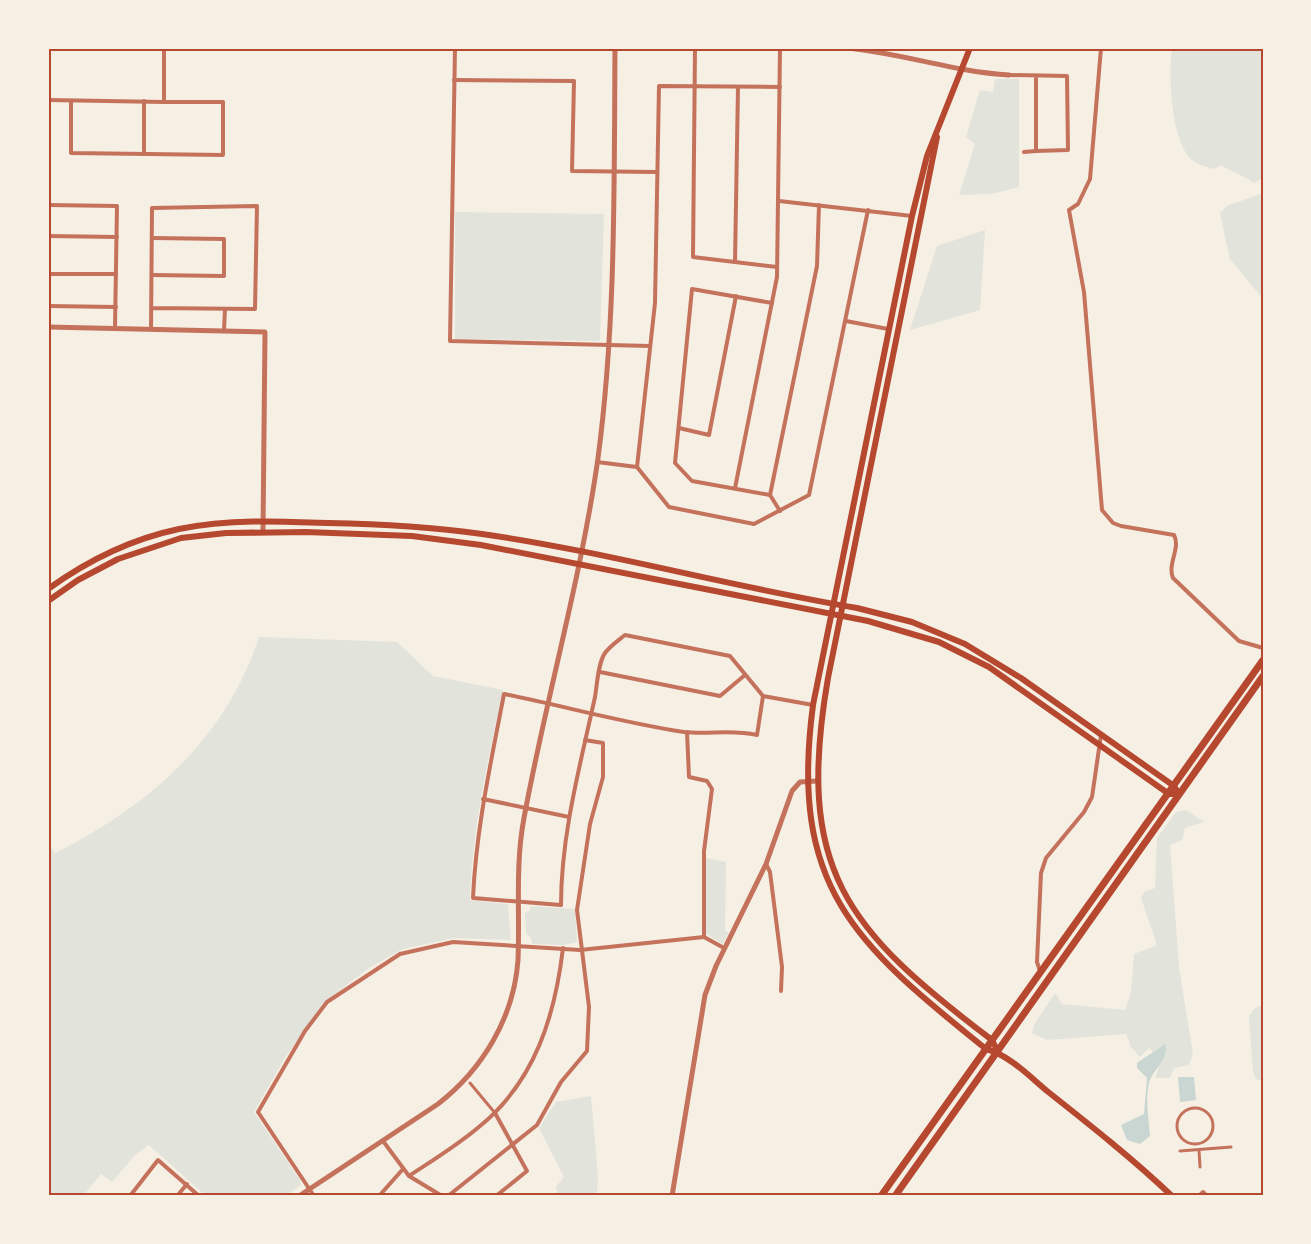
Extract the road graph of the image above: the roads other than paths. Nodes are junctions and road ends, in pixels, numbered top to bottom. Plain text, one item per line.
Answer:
1 (164, 48) edge
2 (455, 48) edge
3 (615, 48) edge
4 (695, 48) edge
5 (780, 48) edge
6 (847, 48) edge
7 (970, 48) edge
8 (1101, 48) edge
9 (960, 69) junction
10 (1009, 75) joint
11 (1036, 76) junction
12 (454, 80) junction
13 (696, 86) junction
14 (738, 87) junction
15 (780, 87) junction
16 (48, 100) edge
17 (71, 101) junction
18 (144, 102) junction
19 (164, 102) junction
20 (939, 124) junction
21 (1036, 151) junction
22 (1024, 152) dead end
23 (144, 154) junction
24 (612, 171) junction
25 (656, 172) junction
26 (779, 201) junction
27 (48, 205) edge
28 (819, 205) junction
29 (868, 210) junction
30 (912, 216) junction
31 (48, 236) edge
32 (117, 237) junction
33 (153, 238) junction
34 (735, 262) junction
35 (777, 267) junction
36 (48, 274) edge
37 (116, 274) junction
38 (152, 275) junction
39 (736, 296) junction
40 (772, 303) junction
41 (48, 306) edge
42 (116, 307) junction
43 (151, 308) junction
44 (225, 309) junction
45 (846, 321) junction
46 (48, 327) edge
47 (115, 328) junction
48 (151, 329) junction
49 (888, 329) junction
50 (224, 330) junction
51 (609, 345) junction
52 (650, 346) junction
53 (678, 428) junction
54 (597, 462) junction
55 (637, 467) junction
56 (735, 488) junction
57 (770, 495) junction
58 (780, 511) junction
59 (263, 522) junction
60 (263, 532) junction
61 (580, 552) junction
62 (578, 563) junction
63 (48, 589) edge
64 (48, 601) edge
65 (832, 604) junction
66 (842, 605) junction
67 (830, 614) junction
68 (840, 615) junction
69 (1263, 648) edge
70 (1263, 660) edge
71 (600, 672) junction
72 (745, 675) junction
73 (1263, 676) edge
74 (763, 696) junction
75 (548, 703) junction
76 (813, 705) junction
77 (591, 712) junction
78 (687, 732) junction
79 (1101, 735) junction
80 (585, 740) junction
81 (1099, 744) junction
82 (807, 781) junction
83 (817, 781) junction
84 (1174, 786) junction
85 (1169, 794) junction
86 (1179, 794) junction
87 (483, 799) junction
88 (526, 808) junction
89 (569, 816) junction
90 (766, 864) junction
91 (517, 902) junction
92 (704, 937) junction
93 (518, 945) junction
94 (563, 948) junction
95 (724, 948) junction
96 (580, 950) junction
97 (1041, 972) junction
98 (781, 991) dead end
99 (992, 1040) junction
100 (986, 1049) junction
101 (998, 1052) junction
102 (470, 1083) dead end
103 (495, 1113) junction
104 (383, 1141) junction
105 (512, 1144) junction
106 (1196, 1144) junction
107 (1231, 1147) dead end
108 (1197, 1150) junction
109 (1180, 1151) dead end
110 (1200, 1167) dead end
111 (403, 1169) junction
112 (409, 1176) junction
113 (187, 1184) junction
114 (309, 1190) junction
115 (130, 1196) edge
116 (177, 1196) edge
117 (199, 1196) edge
118 (299, 1196) edge
119 (314, 1196) edge
120 (379, 1196) edge
121 (442, 1196) edge
122 (448, 1196) edge
123 (496, 1196) edge
124 (672, 1196) edge
125 (882, 1196) edge
126 (895, 1196) edge
127 (1172, 1196) edge
128 (1199, 1196) edge
129 (1207, 1196) edge

1 - 19 street
2 - 12 street
3 - 24 street
4 - 13 street
5 - 15 street
6 - 9 street
7 - 9 main road
8 - 69 street
9 - 10 street
9 - 20 main road
10 - 11 street
11 - 21 street
11 - 21 street
12 - 24 street
12 - 51 street
13 - 14 street
13 - 25 street
13 - 34 street
14 - 15 street
14 - 34 street
15 - 26 street
16 - 17 street
17 - 18 street
17 - 23 street
18 - 19 street
18 - 23 street
19 - 23 street
20 - 30 main road
20 - 66 main road
21 - 22 street
24 - 25 street
24 - 51 street
25 - 52 street
26 - 28 street
26 - 35 street
27 - 32 street
28 - 29 street
28 - 57 street
29 - 30 street
29 - 45 street
30 - 49 main road
31 - 32 street
32 - 37 street
33 - 38 street
33 - 38 street
33 - 44 street
34 - 35 street
35 - 40 street
36 - 37 street
37 - 42 street
38 - 43 street
39 - 40 street
39 - 53 street
39 - 53 street
40 - 56 street
41 - 42 street
42 - 47 street
43 - 44 street
43 - 48 street
44 - 50 street
45 - 49 street
45 - 58 street
46 - 47 street
47 - 48 street
48 - 50 street
49 - 65 main road
50 - 59 street
51 - 52 street
51 - 54 street
52 - 55 street
53 - 56 street
54 - 55 street
54 - 61 street
55 - 58 street
56 - 57 street
57 - 58 street
59 - 60 street
59 - 61 main road
59 - 63 main road
60 - 62 main road
60 - 64 main road
61 - 62 street
61 - 65 main road
62 - 67 main road
62 - 75 street
65 - 66 main road
65 - 67 main road
66 - 68 main road
66 - 79 main road
67 - 68 main road
67 - 76 main road
68 - 81 main road
68 - 83 main road
70 - 84 highway
71 - 72 street
71 - 72 street
71 - 77 street
72 - 74 street
73 - 86 highway
74 - 76 street
74 - 78 street
75 - 77 street
75 - 87 street
75 - 88 street
76 - 82 main road
77 - 78 street
77 - 80 street
78 - 92 street
79 - 81 street
79 - 84 main road
80 - 89 street
80 - 96 street
81 - 85 main road
81 - 97 street
82 - 83 street
82 - 90 street
82 - 100 main road
83 - 99 main road
84 - 85 highway
84 - 86 main road
85 - 86 main road
85 - 97 highway
86 - 101 highway
87 - 88 street
87 - 91 street
88 - 89 street
88 - 91 street
89 - 91 street
90 - 95 street
90 - 98 street
91 - 93 street
92 - 95 street
92 - 96 street
93 - 94 street
93 - 104 street
93 - 114 street
94 - 96 street
94 - 103 street
95 - 124 street
96 - 105 street
97 - 99 highway
99 - 100 highway
99 - 101 main road
100 - 101 main road
100 - 125 highway
101 - 126 highway
101 - 127 main road
102 - 103 street
103 - 105 street
103 - 112 street
104 - 111 street
104 - 114 street
105 - 122 street
105 - 123 street
106 - 106 street
106 - 108 street
107 - 108 street
108 - 109 street
108 - 110 street
111 - 112 street
111 - 120 street
112 - 121 street
113 - 115 street
113 - 116 street
113 - 117 street
114 - 118 street
114 - 119 street
128 - 129 street

